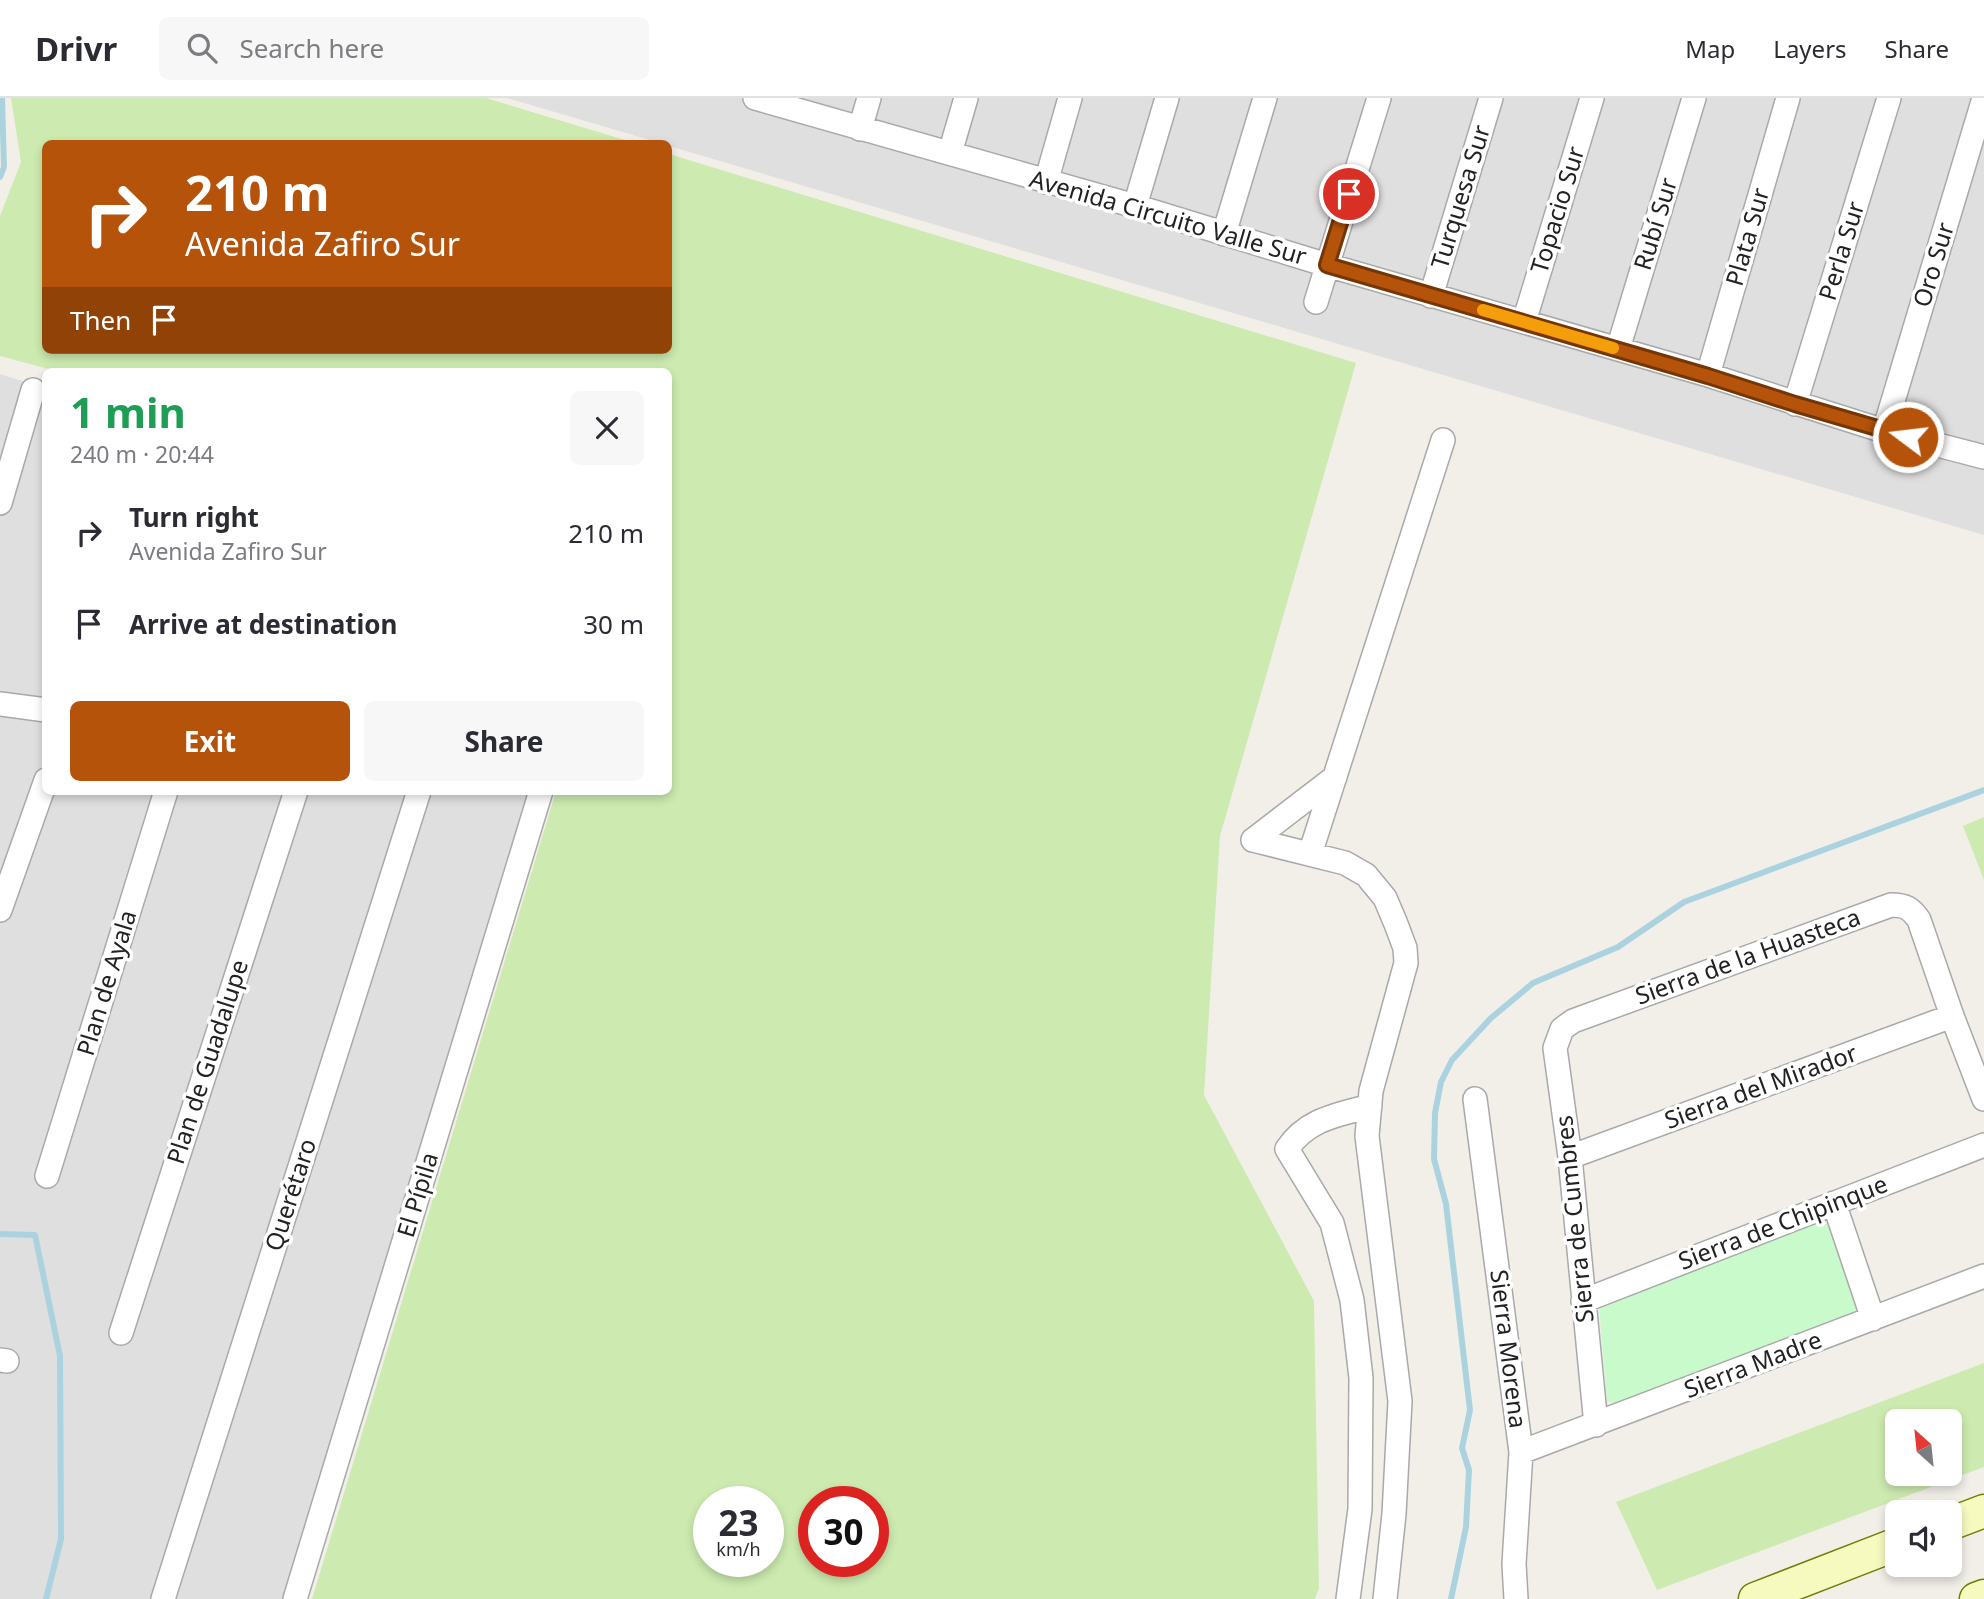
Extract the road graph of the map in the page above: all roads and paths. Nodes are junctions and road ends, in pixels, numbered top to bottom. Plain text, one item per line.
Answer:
1 (869, 98) edge
2 (967, 98) edge
3 (1070, 98) edge
4 (1167, 98) edge
5 (1265, 98) edge
6 (1379, 98) edge
7 (1492, 98) edge
8 (1592, 98) edge
9 (1694, 98) edge
10 (1788, 98) edge
11 (1889, 98) edge
12 (1984, 98) edge
13 (767, 100) edge
14 (860, 129) junction
15 (950, 153) junction
16 (1046, 182) junction
17 (1135, 206) junction
18 (1224, 234) junction
19 (1327, 265) junction
20 (1431, 296) junction
21 (1316, 302) dead end
22 (1524, 322) junction
23 (1618, 349) junction
24 (1708, 376) junction
25 (33, 390) dead end
26 (1795, 404) junction
27 (1884, 431) junction
28 (1443, 440) dead end
29 (1982, 450) edge
30 (0, 503) edge
31 (0, 704) edge
32 (42, 709) edge
33 (1335, 777) junction
34 (42, 791) edge
35 (165, 795) edge
36 (295, 795) edge
37 (418, 795) edge
38 (536, 795) edge
39 (1310, 854) junction
40 (0, 910) edge
41 (1952, 1016) junction
42 (1573, 1021) joint
43 (1475, 1099) dead end
44 (1984, 1099) edge
45 (1370, 1107) junction
46 (1984, 1145) edge
47 (1570, 1157) junction
48 (47, 1176) dead end
49 (1833, 1203) junction
50 (1984, 1276) edge
51 (1583, 1301) junction
52 (1873, 1319) junction
53 (121, 1333) dead end
54 (1596, 1425) junction
55 (1521, 1452) junction
56 (1984, 1511) edge
57 (1962, 1519) edge
58 (1885, 1549) edge
59 (1984, 1596) edge
60 (163, 1599) edge
61 (295, 1599) edge
62 (1348, 1599) edge
63 (1385, 1599) edge
64 (1516, 1599) edge
65 (1755, 1599) edge
66 (1976, 1599) edge

1 - 14 street
2 - 15 street
3 - 16 street
4 - 17 street
5 - 18 street
6 - 19 street
7 - 20 street, Turquesa Sur
8 - 22 street, Topacio Sur
9 - 23 street, Rubí Sur
10 - 24 street, Plata Sur
11 - 26 street, Perla Sur
12 - 27 street, Oro Sur
13 - 14 street, Avenida Circuito Valle Sur
14 - 15 street, Avenida Circuito Valle Sur
15 - 16 street, Avenida Circuito Valle Sur
16 - 17 street, Avenida Circuito Valle Sur
17 - 18 street, Avenida Circuito Valle Sur
18 - 19 street, Avenida Circuito Valle Sur
19 - 20 street, Avenida Circuito Valle Sur
19 - 21 street
20 - 22 street, Avenida Circuito Valle Sur
22 - 23 street, Avenida Circuito Valle Sur
23 - 24 street, Avenida Circuito Valle Sur
24 - 26 street, Avenida Circuito Valle Sur
25 - 30 street
26 - 27 street, Avenida Circuito Valle Sur
27 - 29 street, Avenida Circuito Valle Sur
28 - 33 street
31 - 32 street
33 - 39 street
33 - 39 street
34 - 40 street
35 - 48 street, Plan de Ayala
36 - 53 street, Plan de Guadalupe
37 - 60 street, Querétaro
38 - 61 street, El Pípila
39 - 45 street
41 - 42 street, Sierra de la Huasteca
41 - 44 street
41 - 47 street, Sierra del Mirador
42 - 47 street, Sierra de Cumbres
43 - 55 street, Sierra Morena
45 - 62 street
45 - 63 street
46 - 49 street, Sierra de Chipinque
47 - 51 street, Sierra de Cumbres
49 - 51 street, Sierra de Chipinque
49 - 52 street
50 - 52 street, Sierra Madre
51 - 54 street, Sierra de Cumbres
52 - 54 street, Sierra Madre
54 - 55 street, Sierra Madre
55 - 64 street, Sierra Morena
56 - 57 main road
58 - 65 main road
59 - 66 main road

